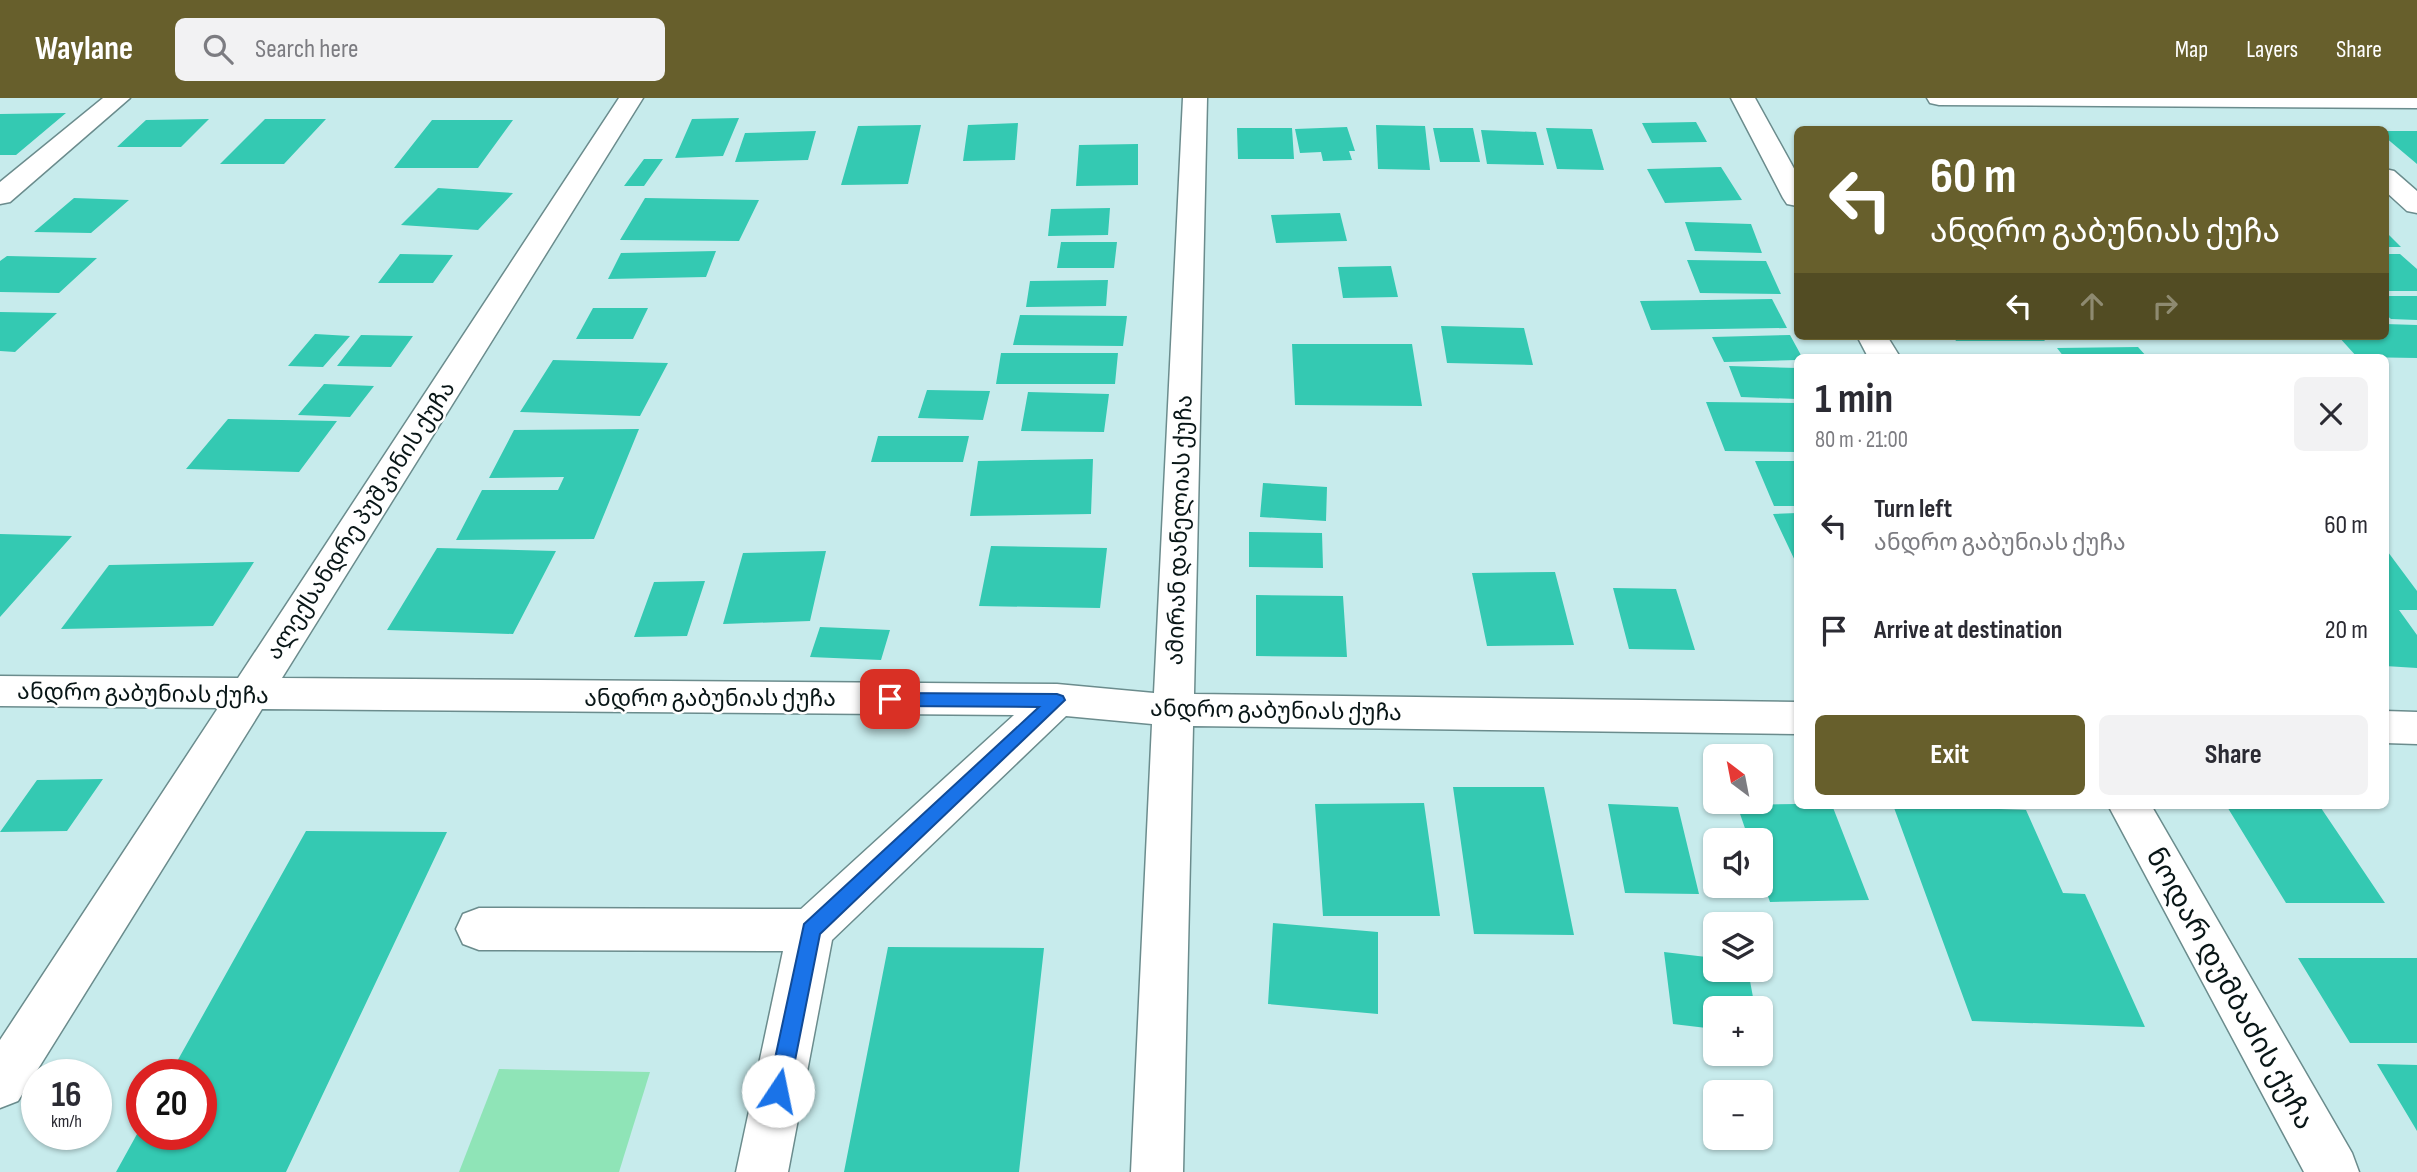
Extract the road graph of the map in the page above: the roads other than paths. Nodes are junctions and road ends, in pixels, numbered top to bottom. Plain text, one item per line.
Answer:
1 (118, 98) edge
2 (631, 98) edge
3 (1195, 98) edge
4 (1743, 98) edge
5 (1939, 98) edge
6 (2295, 99) edge
7 (2417, 101) edge
8 (2322, 122) dead end
9 (2389, 180) edge
10 (1794, 192) edge
11 (0, 196) edge
12 (2417, 205) edge
13 (0, 691) edge
14 (249, 695) junction
15 (1057, 700) junction
16 (1172, 710) junction
17 (1794, 718) edge
18 (2389, 727) edge
19 (2417, 728) edge
20 (2131, 809) edge
21 (479, 929) dead end
22 (811, 930) junction
23 (0, 1084) edge
24 (762, 1172) edge
25 (1157, 1172) edge
26 (2333, 1172) edge

1 - 11 street
2 - 14 street, ალექსანდრე პუშკინის ქუჩა
3 - 16 street, ამირან დანელიას ქუჩა
4 - 10 street
5 - 6 street
6 - 7 street
6 - 8 street
9 - 12 street
13 - 14 street, ანდრო გაბუნიას ქუჩა
14 - 15 street, ანდრო გაბუნიას ქუჩა
14 - 23 street, ალექსანდრე პუშკინის ქუჩა
15 - 16 street, ანდრო გაბუნიას ქუჩა
15 - 22 street
16 - 17 street, ანდრო გაბუნიას ქუჩა
16 - 25 street, ამირან დანელიას ქუჩა
18 - 19 street
20 - 26 street, ნოდარ დუმბაძის ქუჩა
21 - 22 street
22 - 24 street

